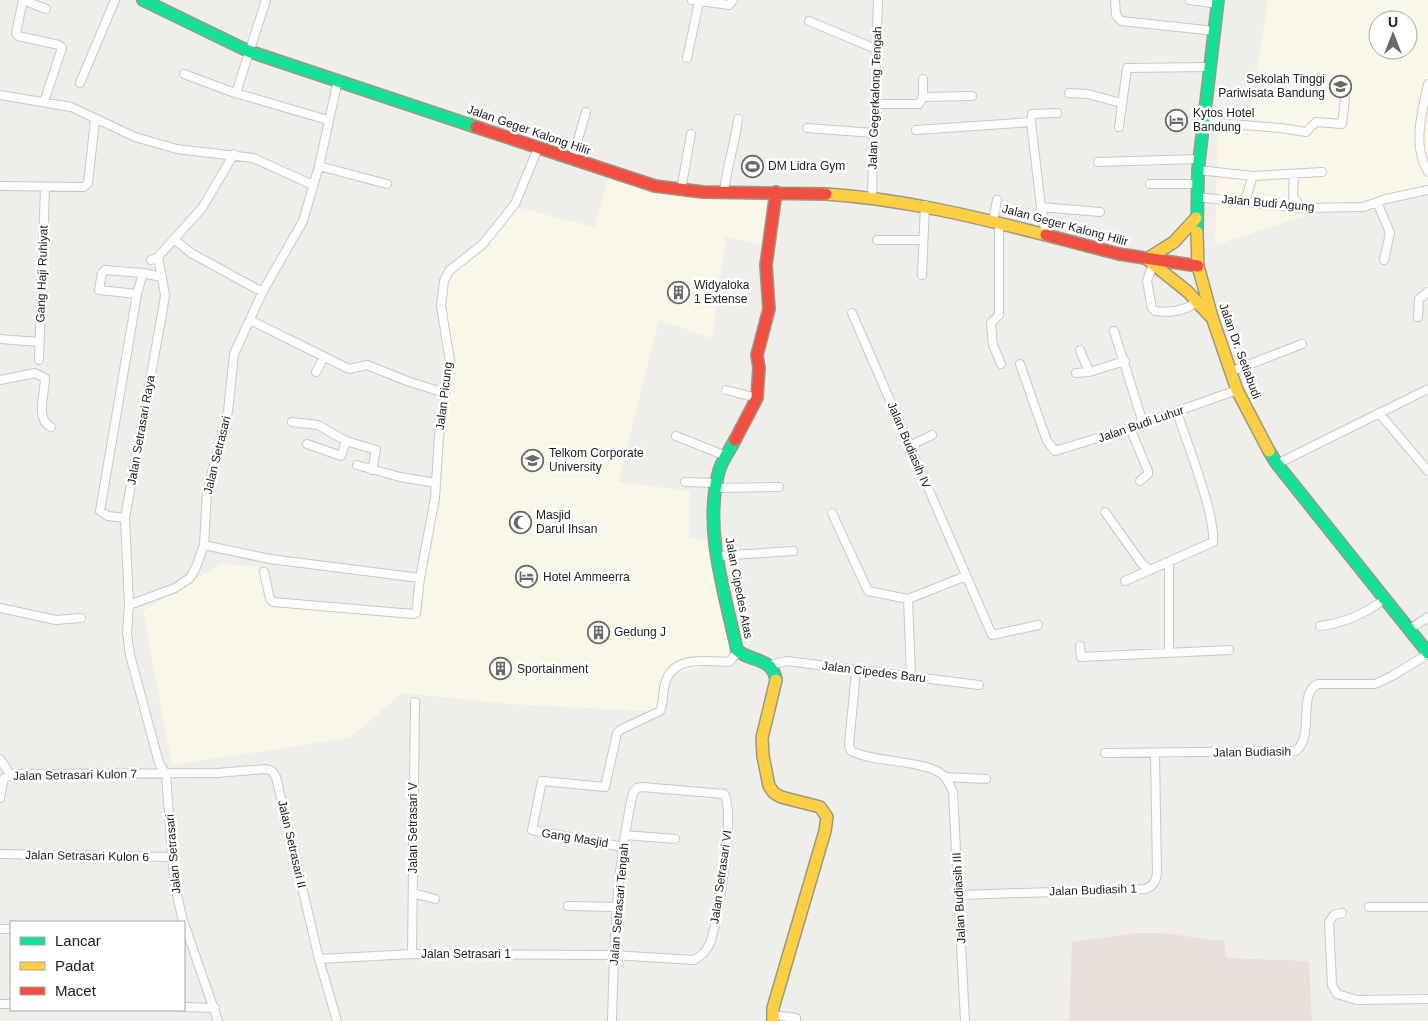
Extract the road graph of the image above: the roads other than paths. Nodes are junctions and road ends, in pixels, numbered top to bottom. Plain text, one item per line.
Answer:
1 (115, 0) edge
2 (143, 0) edge
3 (266, 0) edge
4 (733, 0) edge
5 (878, 0) edge
6 (1115, 0) edge
7 (1190, 0) edge
8 (695, 1) edge
9 (1218, 2) edge
10 (46, 9) dead end
11 (809, 21) dead end
12 (1215, 31) junction
13 (876, 49) junction
14 (248, 51) junction
15 (687, 58) dead end
16 (1210, 67) junction
17 (184, 74) dead end
18 (922, 79) dead end
19 (338, 80) junction
20 (80, 83) dead end
21 (1428, 84) edge
22 (236, 93) junction
23 (1069, 93) dead end
24 (0, 95) edge
25 (972, 96) dead end
26 (923, 97) junction
27 (1345, 99) dead end
28 (44, 102) junction
29 (1121, 103) junction
30 (874, 104) junction
31 (586, 112) dead end
32 (1057, 113) dead end
33 (738, 119) dead end
34 (95, 120) junction
35 (328, 120) junction
36 (1031, 122) junction
37 (1204, 122) junction
38 (1119, 127) dead end
39 (807, 128) dead end
40 (916, 130) dead end
41 (874, 133) junction
42 (691, 134) dead end
43 (538, 148) junction
44 (234, 154) junction
45 (572, 160) junction
46 (1098, 162) dead end
47 (1199, 165) junction
48 (319, 166) junction
49 (1322, 172) dead end
50 (1428, 172) edge
51 (1294, 174) junction
52 (1252, 176) junction
53 (387, 184) dead end
54 (1150, 184) dead end
55 (1197, 184) junction
56 (313, 185) junction
57 (0, 186) edge
58 (45, 188) junction
59 (681, 190) junction
60 (1428, 190) edge
61 (724, 192) junction
62 (776, 192) junction
63 (872, 197) junction
64 (1196, 197) junction
65 (996, 200) dead end
66 (1245, 201) junction
67 (1377, 202) junction
68 (925, 205) junction
69 (1041, 207) junction
70 (1302, 208) junction
71 (1100, 212) dead end
72 (1196, 218) junction
73 (996, 222) junction
74 (1046, 234) junction
75 (174, 239) junction
76 (877, 240) dead end
77 (922, 240) junction
78 (1384, 260) dead end
79 (1150, 262) junction
80 (1198, 266) junction
81 (143, 273) junction
82 (922, 274) dead end
83 (161, 277) junction
84 (263, 291) junction
85 (1428, 292) edge
86 (137, 294) junction
87 (1197, 300) junction
88 (852, 313) dead end
89 (1212, 317) junction
90 (1418, 317) dead end
91 (250, 320) junction
92 (1114, 331) dead end
93 (0, 339) edge
94 (39, 342) junction
95 (1302, 344) dead end
96 (1080, 350) dead end
97 (324, 357) junction
98 (39, 360) dead end
99 (1125, 361) junction
100 (1001, 364) dead end
101 (1020, 364) dead end
102 (316, 372) dead end
103 (1089, 372) junction
104 (1230, 372) junction
105 (1076, 373) dead end
106 (0, 380) edge
107 (1428, 389) edge
108 (726, 390) dead end
109 (1237, 390) junction
110 (445, 393) junction
111 (757, 398) junction
112 (1177, 412) junction
113 (1379, 413) junction
114 (292, 422) dead end
115 (1143, 423) junction
116 (52, 427) dead end
117 (1130, 428) junction
118 (932, 435) dead end
119 (676, 436) dead end
120 (346, 441) junction
121 (307, 444) dead end
122 (908, 446) junction
123 (726, 456) junction
124 (1277, 464) junction
125 (357, 465) dead end
126 (372, 470) junction
127 (1428, 471) edge
128 (1140, 481) dead end
129 (685, 482) dead end
130 (436, 483) junction
131 (715, 485) junction
132 (780, 488) dead end
133 (1104, 512) dead end
134 (832, 513) dead end
135 (126, 518) junction
136 (204, 545) junction
137 (793, 552) dead end
138 (717, 556) junction
139 (1169, 562) junction
140 (1149, 569) junction
141 (264, 572) dead end
142 (966, 576) junction
143 (420, 578) junction
144 (1125, 582) dead end
145 (1384, 599) junction
146 (908, 600) junction
147 (129, 605) junction
148 (0, 608) edge
149 (1428, 617) edge
150 (82, 618) dead end
151 (1038, 625) dead end
152 (1320, 626) dead end
153 (1410, 629) junction
154 (1080, 646) dead end
155 (1229, 650) dead end
156 (1169, 651) junction
157 (738, 652) junction
158 (1428, 653) edge
159 (770, 665) junction
160 (856, 671) junction
161 (911, 676) junction
162 (979, 685) dead end
163 (415, 702) dead end
164 (1105, 753) dead end
165 (1154, 754) junction
166 (0, 759) edge
167 (10, 774) junction
168 (166, 774) junction
169 (945, 777) junction
170 (986, 779) dead end
171 (637, 788) joint
172 (0, 798) edge
173 (626, 836) junction
174 (675, 838) dead end
175 (623, 846) junction
176 (0, 854) edge
177 (173, 857) junction
178 (413, 893) junction
179 (960, 894) junction
180 (436, 899) dead end
181 (568, 906) dead end
182 (617, 907) junction
183 (1369, 907) dead end
184 (1428, 907) edge
185 (1342, 913) dead end
186 (182, 921) edge
187 (185, 930) edge
188 (412, 954) junction
189 (613, 955) junction
190 (319, 959) junction
191 (1428, 999) edge
192 (185, 1008) edge
193 (215, 1008) junction
194 (773, 1018) edge
195 (218, 1021) edge
196 (338, 1021) edge
197 (612, 1021) edge
198 (796, 1021) edge
199 (965, 1021) edge

1 - 20 street
2 - 14 main road, Jalan Geger Kalong Hilir
3 - 14 street
4 - 8 street
5 - 13 street, Jalan Gegerkalong Tengah
6 - 12 street
7 - 9 street
8 - 15 street
9 - 12 main road, Jalan Dr. Setiabudi
10 - 28 street
11 - 13 street
12 - 16 main road, Jalan Dr. Setiabudi
13 - 30 street, Jalan Gegerkalong Tengah
14 - 19 main road, Jalan Geger Kalong Hilir
14 - 22 street
16 - 29 street
16 - 37 main road, Jalan Dr. Setiabudi
17 - 22 street
18 - 26 street
19 - 35 street, Jalan Setrasari
19 - 43 main road, Jalan Geger Kalong Hilir
21 - 50 street
22 - 35 street
23 - 29 street
24 - 28 street
25 - 26 street
26 - 30 street
27 - 37 street
28 - 34 street
29 - 38 street
30 - 41 street, Jalan Gegerkalong Tengah
31 - 45 street
32 - 36 street
33 - 61 street
34 - 44 street
34 - 58 street
35 - 48 street, Jalan Setrasari
36 - 40 street
36 - 69 street
37 - 47 main road, Jalan Dr. Setiabudi
39 - 41 street
41 - 63 street, Jalan Gegerkalong Tengah
42 - 59 street
43 - 45 main road, Jalan Geger Kalong Hilir
43 - 110 street, Jalan Picung
44 - 56 street
44 - 75 street, Jalan Setrasari Raya
45 - 59 main road, Jalan Geger Kalong Hilir
46 - 47 street
47 - 52 street
47 - 55 main road, Jalan Dr. Setiabudi
48 - 53 street
48 - 56 street, Jalan Setrasari
49 - 51 street
51 - 52 street
51 - 70 street
52 - 66 street
54 - 55 street
55 - 64 main road, Jalan Dr. Setiabudi
56 - 84 street, Jalan Setrasari
57 - 58 street
58 - 94 street, Gang Haji Ruhiyat
59 - 61 main road, Jalan Geger Kalong Hilir
60 - 67 street, Jalan Budi Agung
61 - 62 main road, Jalan Geger Kalong Hilir
62 - 63 main road, Jalan Geger Kalong Hilir
62 - 111 main road, Jalan Cipedes Atas
63 - 68 main road, Jalan Geger Kalong Hilir
64 - 66 street, Jalan Budi Agung
64 - 72 main road, Jalan Dr. Setiabudi
65 - 73 street
66 - 70 street, Jalan Budi Agung
67 - 70 street, Jalan Budi Agung
67 - 78 street
68 - 73 main road, Jalan Geger Kalong Hilir
68 - 77 street
69 - 71 street
69 - 74 street
72 - 79 main road
72 - 80 main road, Jalan Dr. Setiabudi
73 - 74 main road, Jalan Geger Kalong Hilir
73 - 100 street
74 - 79 main road, Jalan Geger Kalong Hilir
75 - 83 street, Jalan Setrasari Raya
75 - 84 street
76 - 77 street
77 - 82 street
79 - 80 main road, Jalan Geger Kalong Hilir
79 - 87 main road
79 - 87 street
80 - 89 main road, Jalan Dr. Setiabudi
81 - 83 street
81 - 86 street
81 - 86 street
83 - 135 street, Jalan Setrasari Raya
84 - 91 street, Jalan Setrasari
85 - 90 street
86 - 135 street
87 - 89 main road
88 - 122 street, Jalan Budiasih IV
89 - 104 main road, Jalan Dr. Setiabudi
91 - 97 street
91 - 136 street, Jalan Setrasari
92 - 99 street
93 - 94 street
94 - 98 street, Gang Haji Ruhiyat
95 - 104 street
96 - 103 street
97 - 102 street
97 - 110 street
99 - 103 street
99 - 115 street
101 - 117 street, Jalan Budi Luhur
103 - 105 street
104 - 109 main road, Jalan Dr. Setiabudi
106 - 116 street
107 - 113 street
108 - 111 street
109 - 112 street, Jalan Budi Luhur
109 - 124 main road, Jalan Dr. Setiabudi
110 - 130 street, Jalan Picung
111 - 123 main road, Jalan Cipedes Atas
112 - 115 street, Jalan Budi Luhur
112 - 139 street
113 - 124 street
113 - 127 street
114 - 120 street
115 - 117 street, Jalan Budi Luhur
117 - 128 street
118 - 122 street
119 - 123 street
120 - 121 street
120 - 126 street
122 - 142 street, Jalan Budiasih IV
123 - 131 main road, Jalan Cipedes Atas
124 - 145 main road, Jalan Dr. Setiabudi
125 - 126 street
126 - 130 street
129 - 131 street
130 - 143 street, Jalan Picung
131 - 132 street
131 - 138 main road, Jalan Cipedes Atas
133 - 140 street
134 - 146 street
135 - 147 street, Jalan Setrasari Raya
136 - 143 street
136 - 147 street, Jalan Setrasari
137 - 138 street
138 - 157 main road, Jalan Cipedes Atas
139 - 140 street
139 - 156 street
140 - 144 street
141 - 143 street, Jalan Picung
142 - 146 street
142 - 151 street, Jalan Budiasih IV
145 - 152 street
145 - 153 main road, Jalan Dr. Setiabudi
146 - 161 street
147 - 168 street, Jalan Setrasari
148 - 150 street
149 - 153 street
153 - 158 main road, Jalan Dr. Setiabudi
154 - 156 street
155 - 156 street
157 - 159 main road, Jalan Cipedes Atas
157 - 175 street, Gang Masjid
158 - 165 street, Jalan Budiasih
159 - 160 street, Jalan Cipedes Baru
159 - 194 main road
160 - 161 street, Jalan Cipedes Baru
160 - 169 street
161 - 162 street, Jalan Cipedes Baru
163 - 178 street, Jalan Setrasari V
164 - 165 street, Jalan Budiasih
165 - 179 street, Jalan Budiasih 1
166 - 167 street
167 - 168 street, Jalan Setrasari Kulon 7
167 - 172 street, Jalan Setrasari Kulon 7
168 - 177 street, Jalan Setrasari
168 - 190 street, Jalan Setrasari II
169 - 170 street
169 - 179 street, Jalan Budiasih III
171 - 173 street, Jalan Setrasari Tengah
171 - 189 street, Jalan Setrasari VI
173 - 174 street
173 - 175 street, Jalan Setrasari Tengah
175 - 182 street, Jalan Setrasari Tengah
176 - 177 street, Jalan Setrasari Kulon 6
177 - 186 street, Jalan Setrasari
178 - 180 street
178 - 188 street, Jalan Setrasari V
179 - 199 street, Jalan Budiasih III
181 - 182 street
182 - 189 street, Jalan Setrasari Tengah
183 - 184 street
185 - 191 street
187 - 193 street, Jalan Setrasari
188 - 189 street, Jalan Setrasari 1
188 - 190 street, Jalan Setrasari 1
189 - 197 street, Jalan Setrasari Tengah
190 - 196 street, Jalan Setrasari II
192 - 193 street
193 - 195 street, Jalan Setrasari
194 - 198 street

